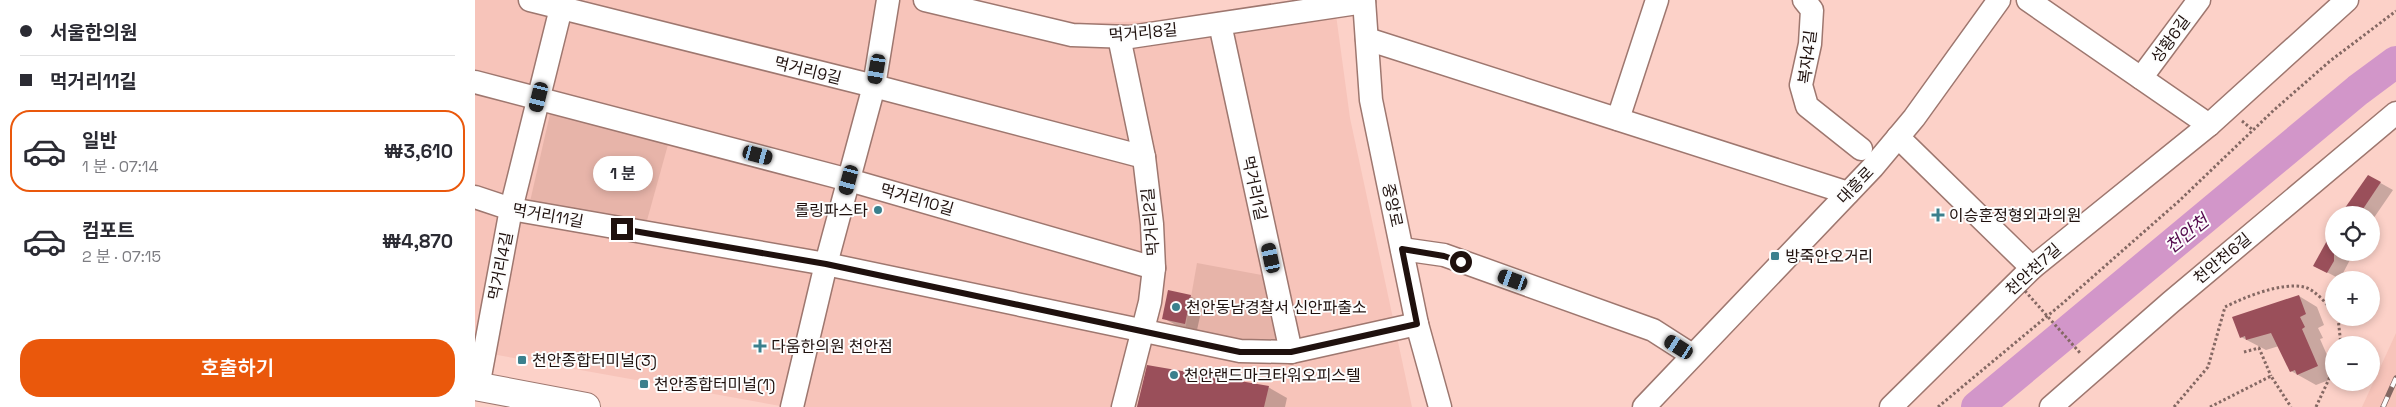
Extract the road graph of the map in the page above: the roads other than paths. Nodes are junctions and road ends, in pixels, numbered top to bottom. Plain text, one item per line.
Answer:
1 (530, 0) edge
2 (888, 0) edge
3 (925, 0) edge
4 (1657, 0) edge
5 (1804, 0) edge
6 (1999, 0) edge
7 (2028, 0) edge
8 (2199, 0) edge
9 (2347, 0) edge
10 (1364, 1) edge
11 (563, 4) edge
12 (1220, 24) junction
13 (1119, 37) junction
14 (1367, 39) junction
15 (2141, 78) junction
16 (475, 82) edge
17 (873, 86) junction
18 (539, 97) junction
19 (2396, 113) edge
20 (1619, 120) junction
21 (2209, 125) junction
22 (1898, 138) junction
23 (1861, 149) dead end
24 (1144, 157) junction
25 (849, 180) junction
26 (1848, 193) junction
27 (475, 198) edge
28 (511, 209) junction
29 (1402, 249) junction
30 (826, 264) junction
31 (1154, 268) junction
32 (2032, 268) junction
33 (1417, 324) junction
34 (1142, 331) junction
35 (1291, 352) junction
36 (1692, 355) junction
37 (476, 387) edge
38 (586, 407) edge
39 (792, 407) edge
40 (1123, 407) edge
41 (1440, 407) edge
42 (1644, 407) edge
43 (1891, 407) edge
44 (2051, 407) edge

1 - 11 street, 먹거리9길
2 - 17 street
3 - 13 street, 먹거리8길
4 - 20 street
5 - 23 street, 복자4길
6 - 22 street, 대흥로
7 - 15 street
8 - 15 street, 성황6길
9 - 21 street, 천안천7길
10 - 12 street, 먹거리8길
10 - 14 street, 중앙로
11 - 17 street, 먹거리9길
11 - 18 street, 먹거리4길
12 - 13 street, 먹거리8길
12 - 35 street, 먹거리1길
13 - 24 street, 먹거리2길
14 - 20 street
14 - 29 street, 중앙로
15 - 21 street
16 - 18 street, 먹거리10길
17 - 24 street, 먹거리9길
17 - 25 street
18 - 25 street, 먹거리10길
18 - 28 street, 먹거리4길
19 - 44 street, 천안천6길
20 - 26 street
21 - 32 street, 천안천7길
22 - 26 street, 대흥로
22 - 32 street
24 - 31 street, 먹거리2길
25 - 30 street
25 - 31 street, 먹거리10길
26 - 36 street, 대흥로
27 - 28 street, 먹거리11길
28 - 30 street, 먹거리11길
28 - 37 street, 먹거리4길
29 - 33 street, 중앙로
29 - 36 street
30 - 34 street, 먹거리11길
30 - 39 street
31 - 34 street, 먹거리2길
32 - 43 street, 천안천7길
33 - 35 street, 먹거리11길
33 - 41 street, 중앙로
34 - 35 street, 먹거리11길
34 - 40 street, 먹거리2길
36 - 42 street, 대흥로
37 - 38 main road

